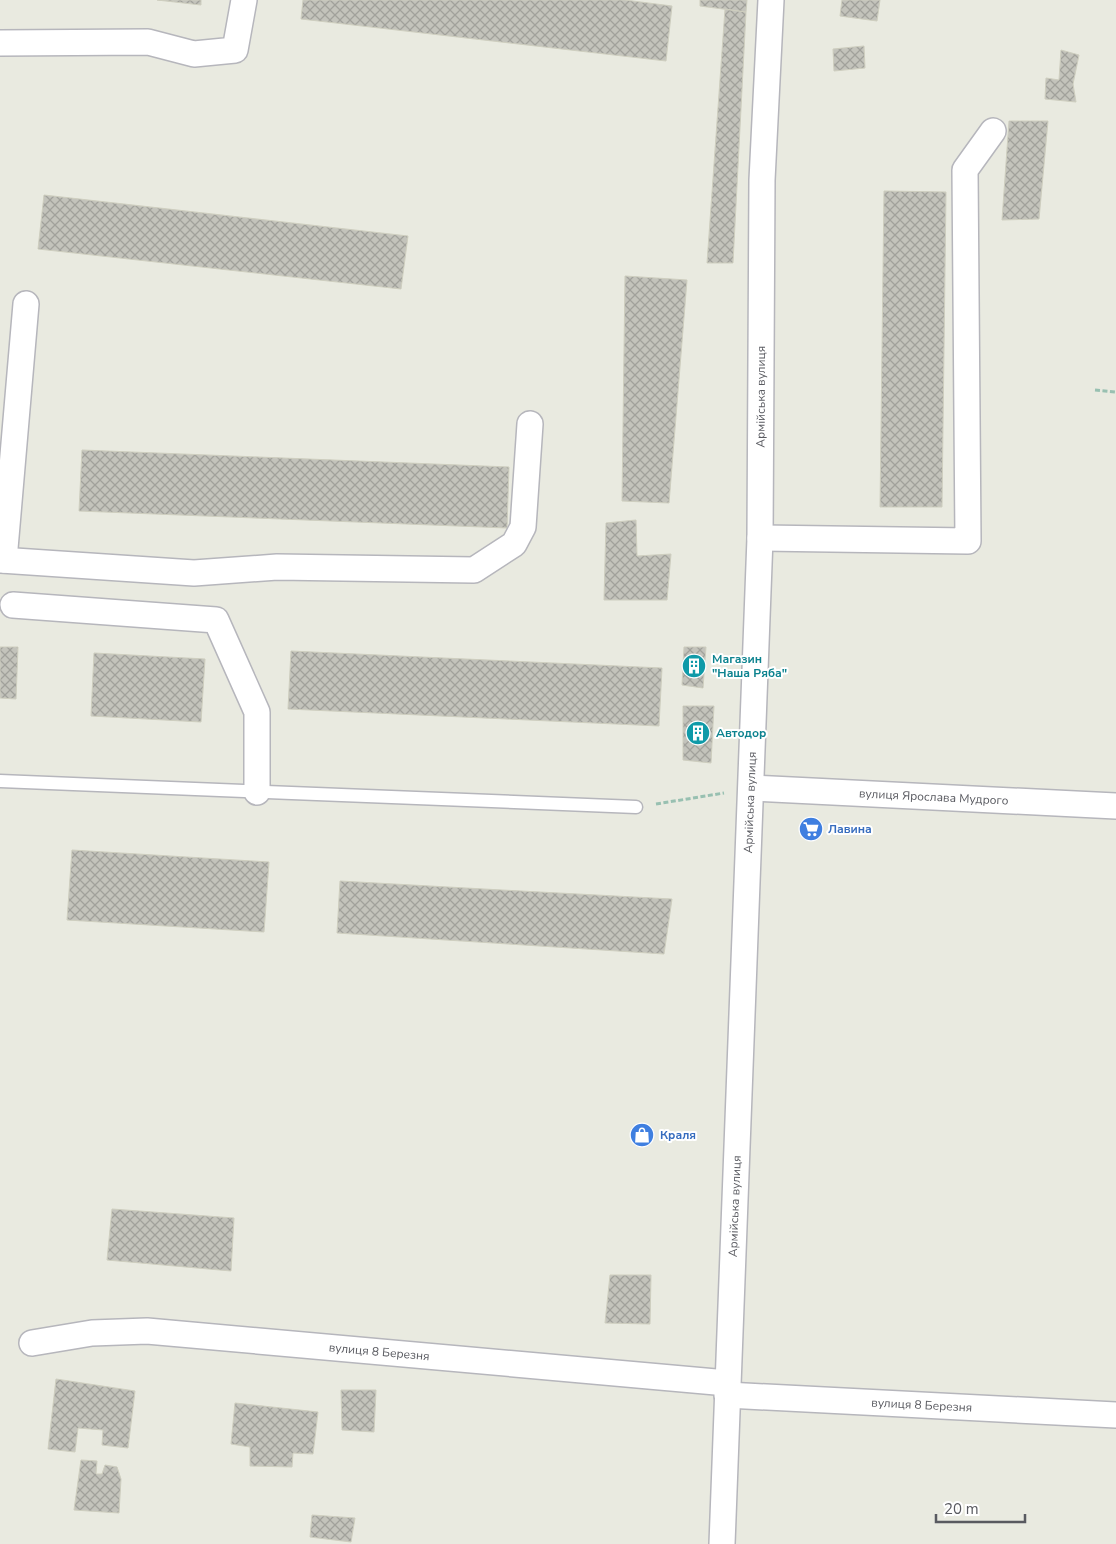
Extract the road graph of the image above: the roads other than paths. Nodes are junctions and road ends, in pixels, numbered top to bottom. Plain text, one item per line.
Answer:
1 (244, 0) edge
2 (771, 0) edge
3 (0, 43) edge
4 (993, 131) dead end
5 (26, 304) dead end
6 (530, 424) dead end
7 (760, 538) junction
8 (2, 560) edge
9 (12, 605) dead end
10 (0, 781) edge
11 (752, 788) junction
12 (257, 792) junction
13 (1116, 806) edge
14 (636, 807) road end
15 (32, 1343) dead end
16 (727, 1389) junction
17 (1116, 1415) edge
18 (722, 1544) edge

1 - 3 street
2 - 7 street, Армійська вулиця
4 - 7 street
5 - 8 street
6 - 8 street
7 - 11 street, Армійська вулиця
9 - 12 street
10 - 12 lane
11 - 13 street, вулиця Ярослава Мудрого
11 - 16 street, Армійська вулиця
12 - 14 lane
15 - 16 street, вулиця 8 Березня
16 - 17 street, вулиця 8 Березня
16 - 18 street, Армійська вулиця

